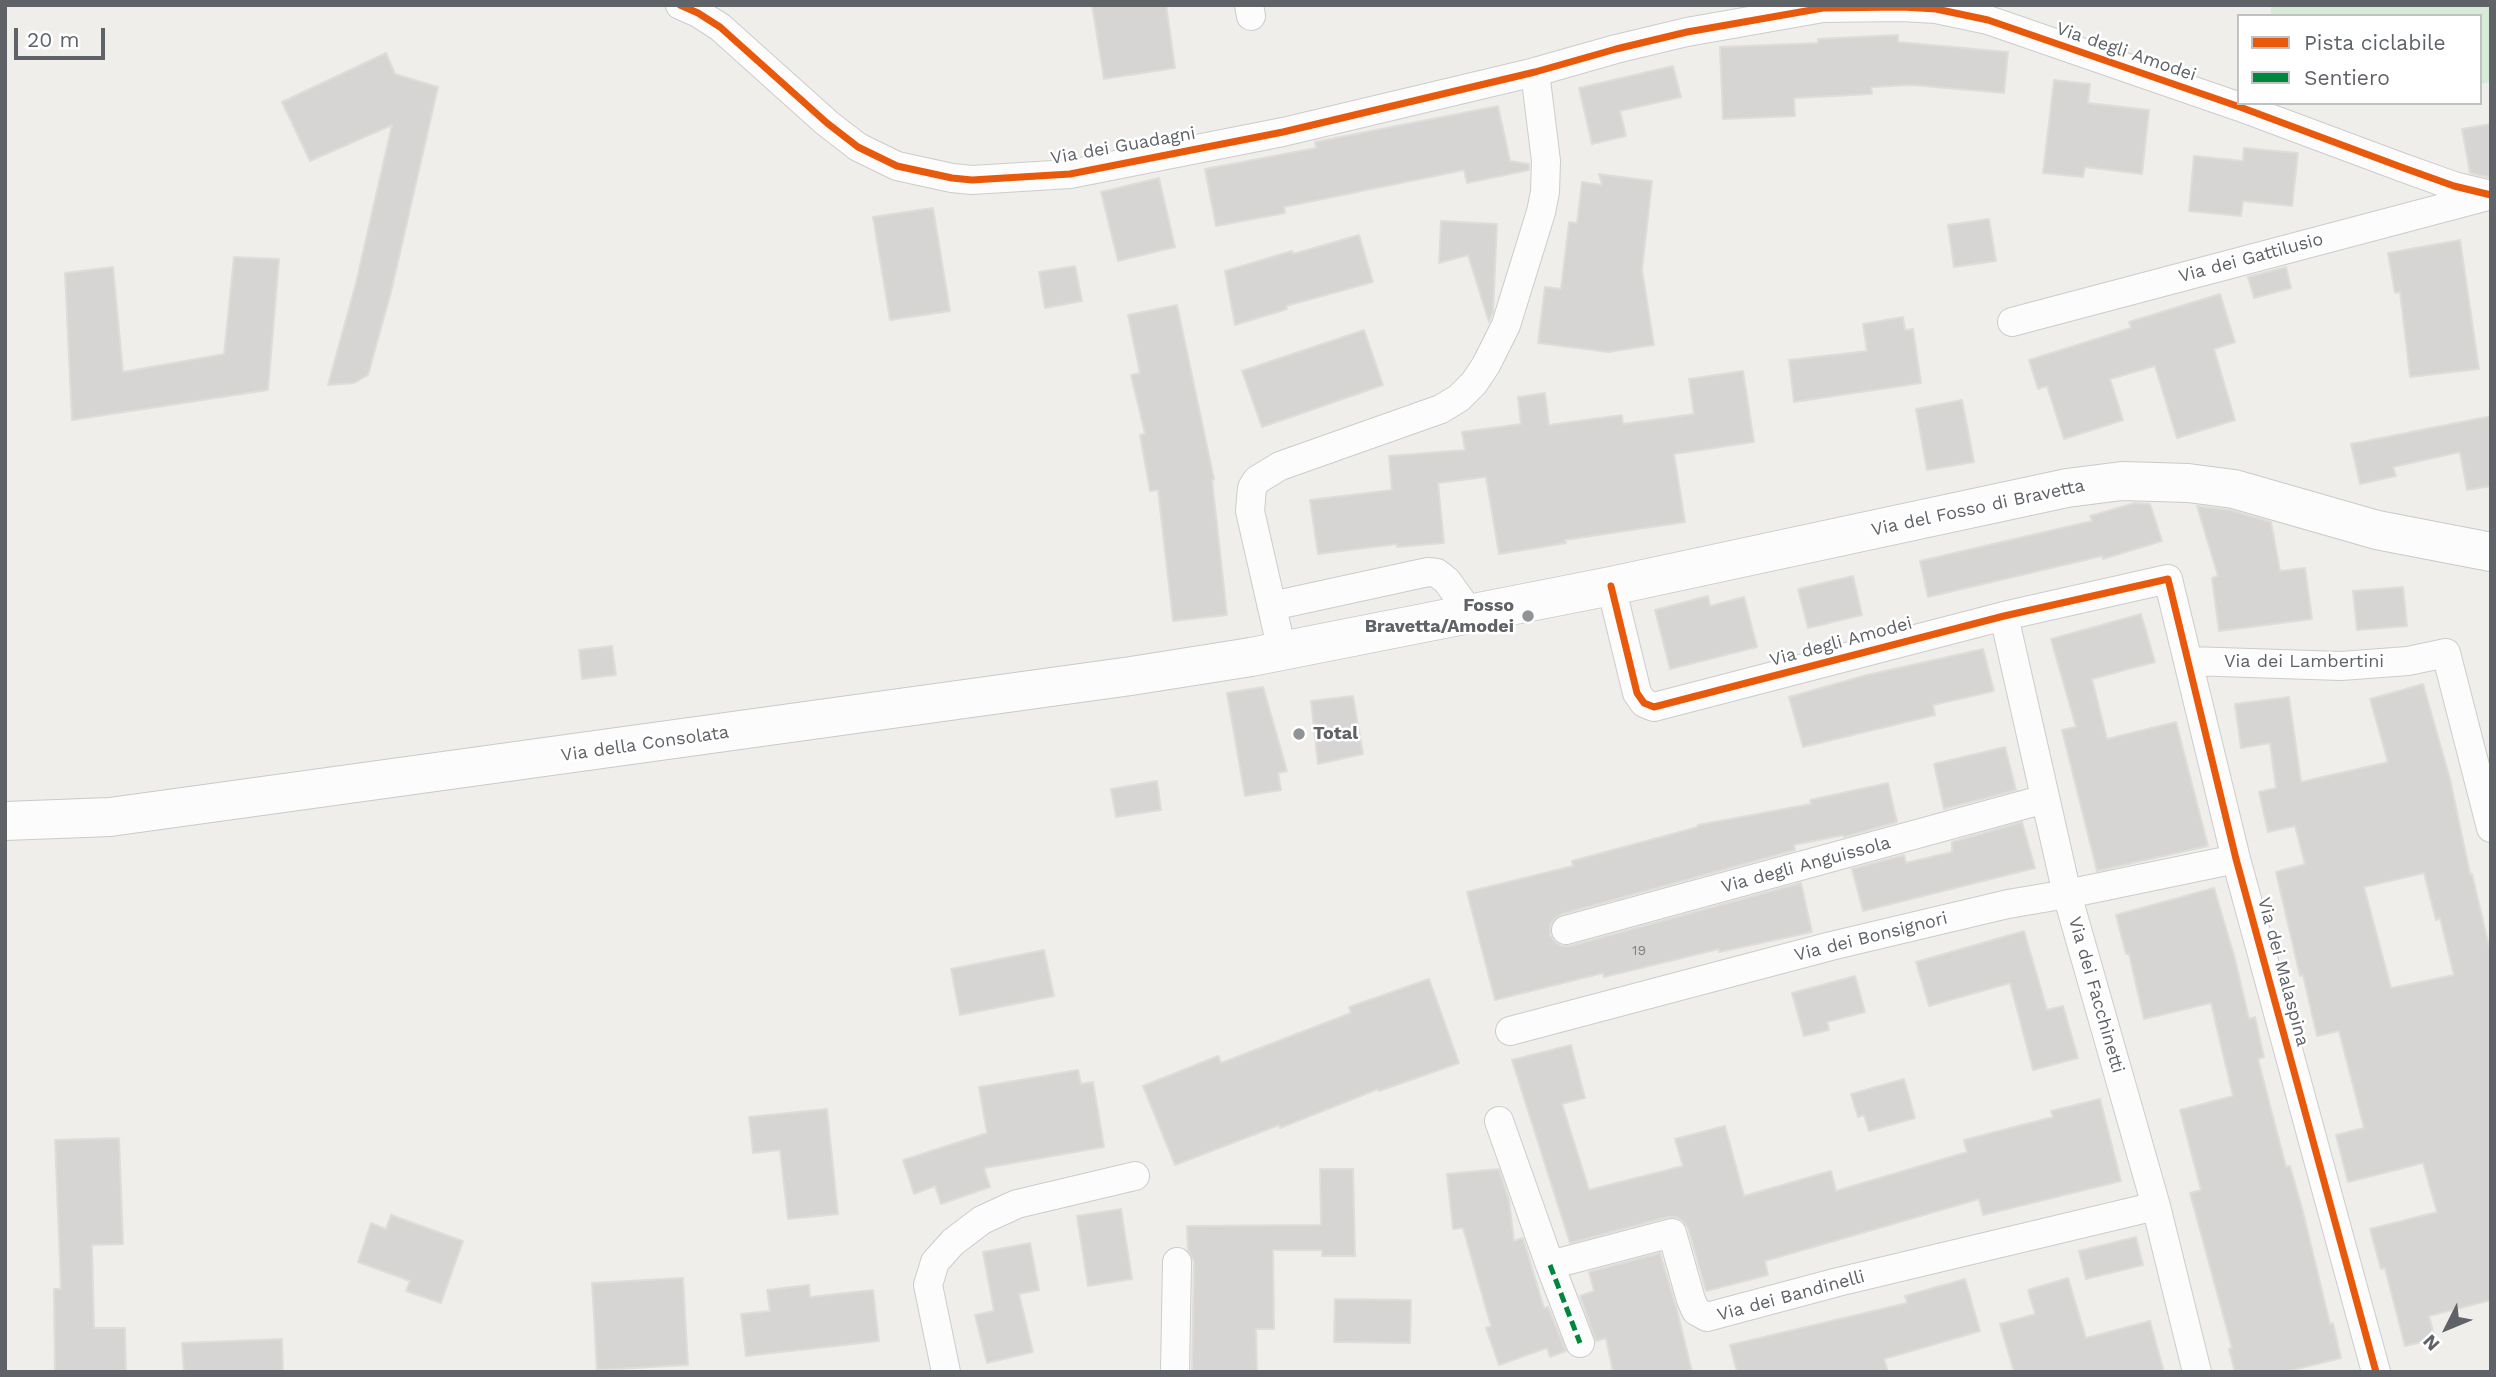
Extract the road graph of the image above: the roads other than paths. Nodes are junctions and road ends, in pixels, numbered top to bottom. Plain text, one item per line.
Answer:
1 (680, 5) edge
2 (1535, 72) junction
3 (2491, 195) edge
4 (2012, 322) dead end
5 (2491, 552) edge
6 (2168, 579) joint
7 (1611, 586) junction
8 (1272, 606) junction
9 (1466, 615) junction
10 (2004, 615) junction
11 (1282, 651) junction
12 (2189, 661) junction
13 (2045, 799) junction
14 (2490, 820) edge
15 (5, 821) edge
16 (2236, 859) junction
17 (2067, 894) junction
18 (1566, 930) dead end
19 (1510, 1031) dead end
20 (1499, 1121) dead end
21 (1135, 1176) dead end
22 (2155, 1206) junction
23 (1177, 1262) dead end
24 (1550, 1265) junction
25 (1580, 1343) dead end
26 (946, 1372) edge
27 (1175, 1372) edge
28 (2197, 1372) edge
29 (2376, 1372) edge

1 - 2 street, Via dei Guadagni
2 - 3 street, Via degli Amodei
2 - 8 street
3 - 4 street, Via dei Gattilusio
5 - 7 main road, Via del Fosso di Bravetta
6 - 10 street, Via degli Amodei
6 - 12 street, Via dei Malaspina
7 - 9 main road, Via del Fosso di Bravetta
7 - 10 street, Via degli Amodei
8 - 9 street
8 - 11 street
9 - 11 main road, Via del Fosso di Bravetta
10 - 13 street, Via dei Facchinetti
11 - 15 main road, Via della Consolata
12 - 14 street, Via dei Lambertini
12 - 16 street, Via dei Malaspina
13 - 17 street, Via dei Facchinetti
13 - 18 street, Via degli Anguissola
16 - 17 street, Via dei Bonsignori
16 - 29 street, Via dei Malaspina
17 - 19 street, Via dei Bonsignori
17 - 22 street, Via dei Facchinetti
20 - 24 street
21 - 26 street
22 - 24 street, Via dei Bandinelli
22 - 28 street, Via dei Facchinetti
23 - 27 street
24 - 25 street

